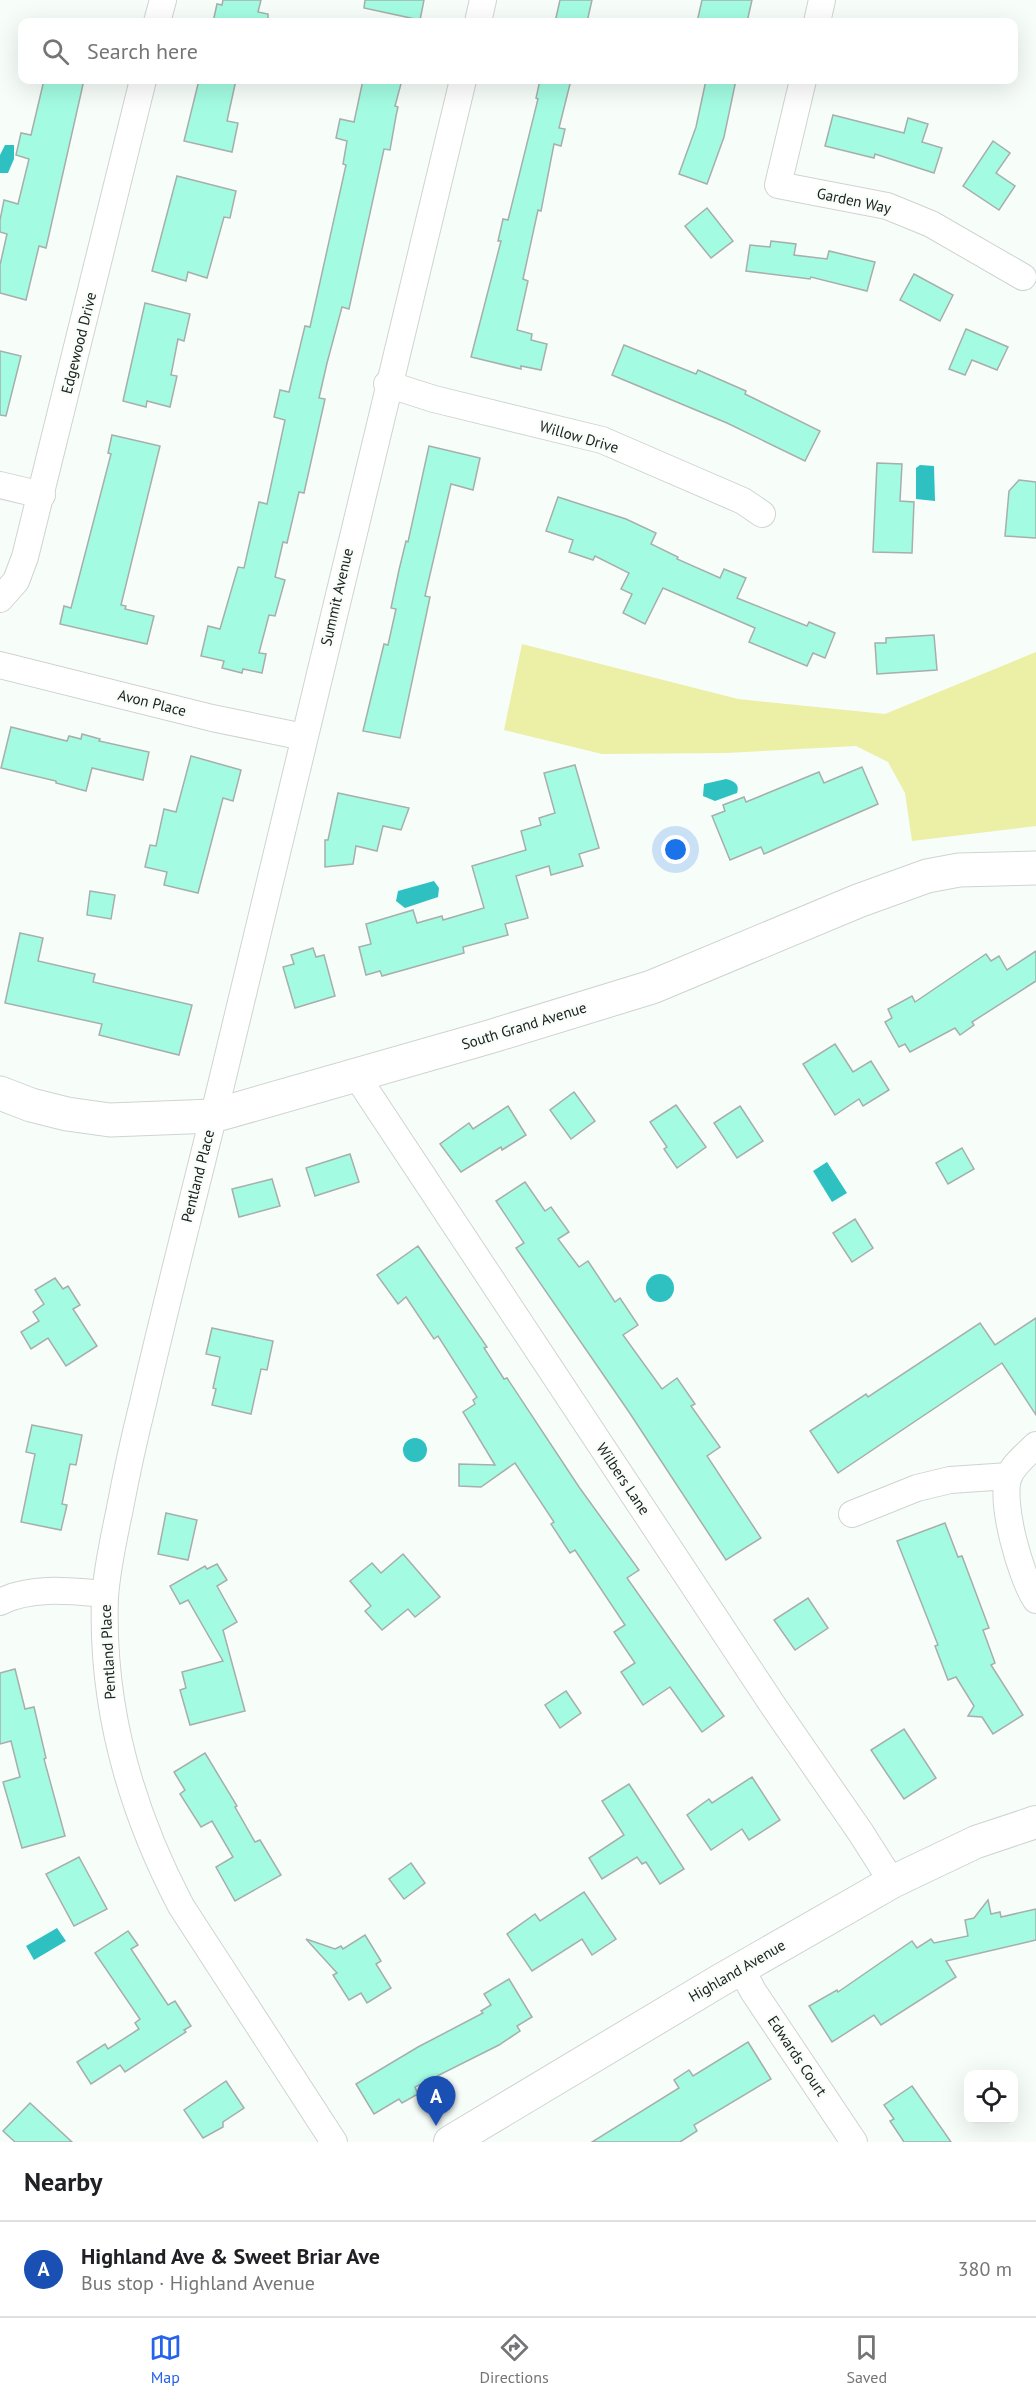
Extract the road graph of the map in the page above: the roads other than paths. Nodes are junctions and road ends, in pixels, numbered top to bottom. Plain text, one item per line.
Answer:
1 (163, 0) edge
2 (483, 0) edge
3 (822, 0) edge
4 (158, 18) edge
5 (479, 18) edge
6 (818, 18) edge
7 (142, 84) edge
8 (463, 84) edge
9 (802, 84) edge
10 (1023, 277) dead end
11 (387, 384) junction
12 (0, 484) edge
13 (42, 495) junction
14 (762, 514) dead end
15 (0, 599) edge
16 (0, 665) edge
17 (304, 737) junction
18 (1036, 868) edge
19 (356, 1075) junction
20 (0, 1093) edge
21 (213, 1116) junction
22 (1036, 1444) edge
23 (1009, 1476) junction
24 (852, 1514) dead end
25 (105, 1594) junction
26 (1036, 1600) edge
27 (0, 1602) edge
28 (1036, 1822) edge
29 (892, 1882) junction
30 (742, 1970) junction
31 (334, 2142) edge
32 (450, 2142) edge
33 (854, 2142) edge

1 - 4 street
2 - 5 street
3 - 6 street
7 - 13 street, Edgewood Drive
8 - 11 street, Summit Avenue
9 - 10 street, Garden Way
11 - 14 street, Willow Drive
11 - 17 street, Summit Avenue
12 - 13 street
13 - 15 street, Edgewood Drive
16 - 17 street, Avon Place
17 - 21 street, Summit Avenue
18 - 19 main road, South Grand Avenue
19 - 21 main road, South Grand Avenue
19 - 29 street, Wilbers Lane
20 - 21 main road, South Grand Avenue
21 - 25 street, Pentland Place
22 - 23 street
23 - 24 street
23 - 26 street
25 - 27 street
25 - 31 street, Pentland Place
28 - 29 street, Highland Avenue
29 - 30 street, Highland Avenue
30 - 32 street, Highland Avenue
30 - 33 street, Edwards Court

